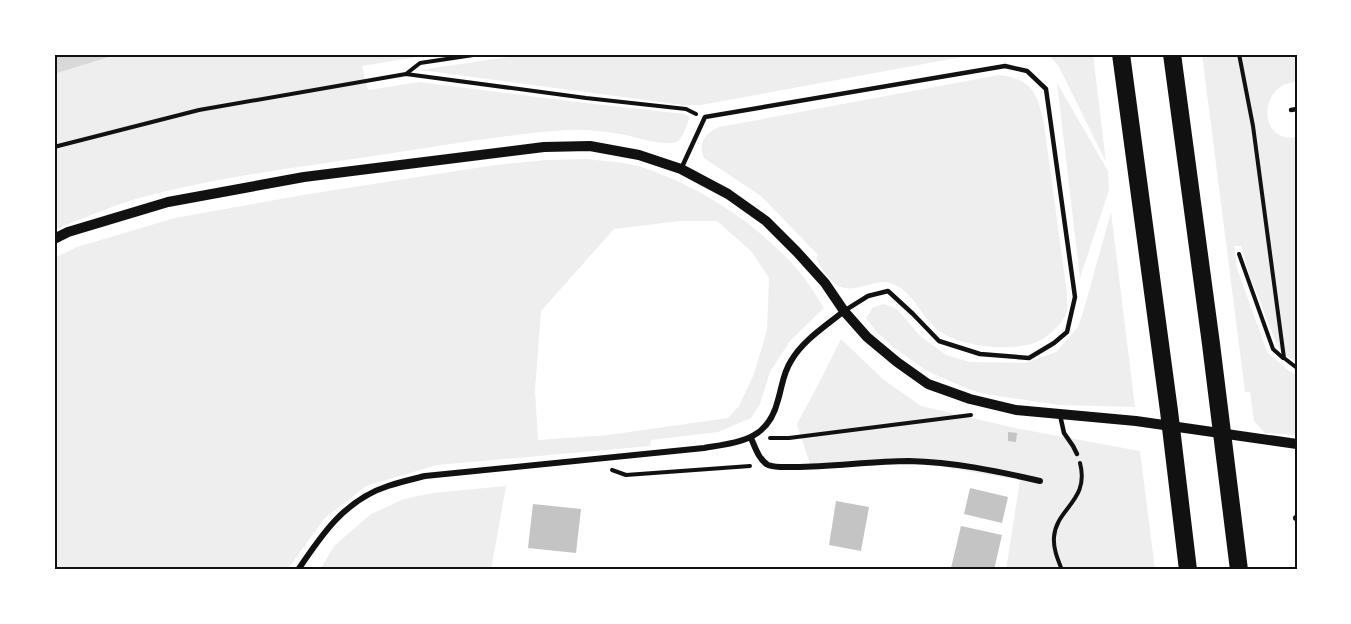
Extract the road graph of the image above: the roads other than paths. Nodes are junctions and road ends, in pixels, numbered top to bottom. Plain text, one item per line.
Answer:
1 (1121, 54) edge
2 (1172, 54) edge
3 (681, 169) junction
4 (54, 239) edge
5 (844, 311) junction
6 (1060, 415) junction
7 (751, 438) junction
8 (1297, 444) edge
9 (1077, 454) road end
10 (1040, 481) dead end
11 (298, 570) edge
12 (1188, 570) edge
13 (1239, 570) edge

1 - 12 highway
2 - 13 highway
3 - 4 street
3 - 5 street
3 - 5 lane
5 - 6 street
5 - 7 street
6 - 8 street
6 - 9 lane
7 - 10 street
7 - 11 street

